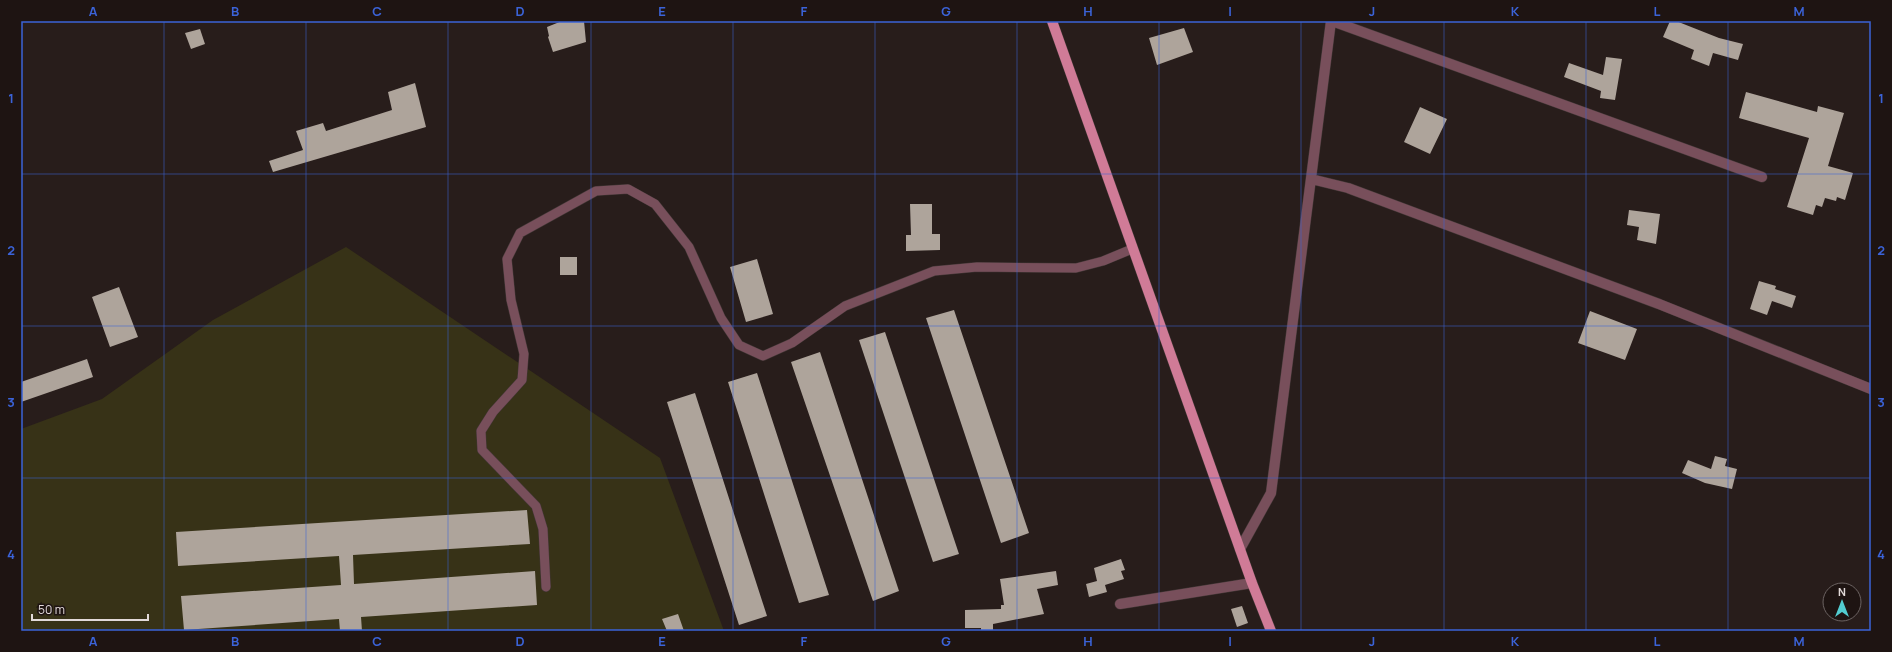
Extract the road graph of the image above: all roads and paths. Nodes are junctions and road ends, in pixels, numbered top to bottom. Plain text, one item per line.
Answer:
1 (1052, 21) edge
2 (1331, 21) edge
3 (1762, 176) dead end
4 (1311, 179) junction
5 (1132, 249) junction
6 (1871, 388) edge
7 (1240, 549) junction
8 (1252, 583) junction
9 (546, 587) dead end
10 (1120, 604) dead end
11 (1271, 631) edge

1 - 5 main road
2 - 3 street
2 - 4 street
4 - 6 street
4 - 7 street
5 - 7 main road
5 - 9 lane
7 - 8 main road
8 - 10 street
8 - 11 main road

